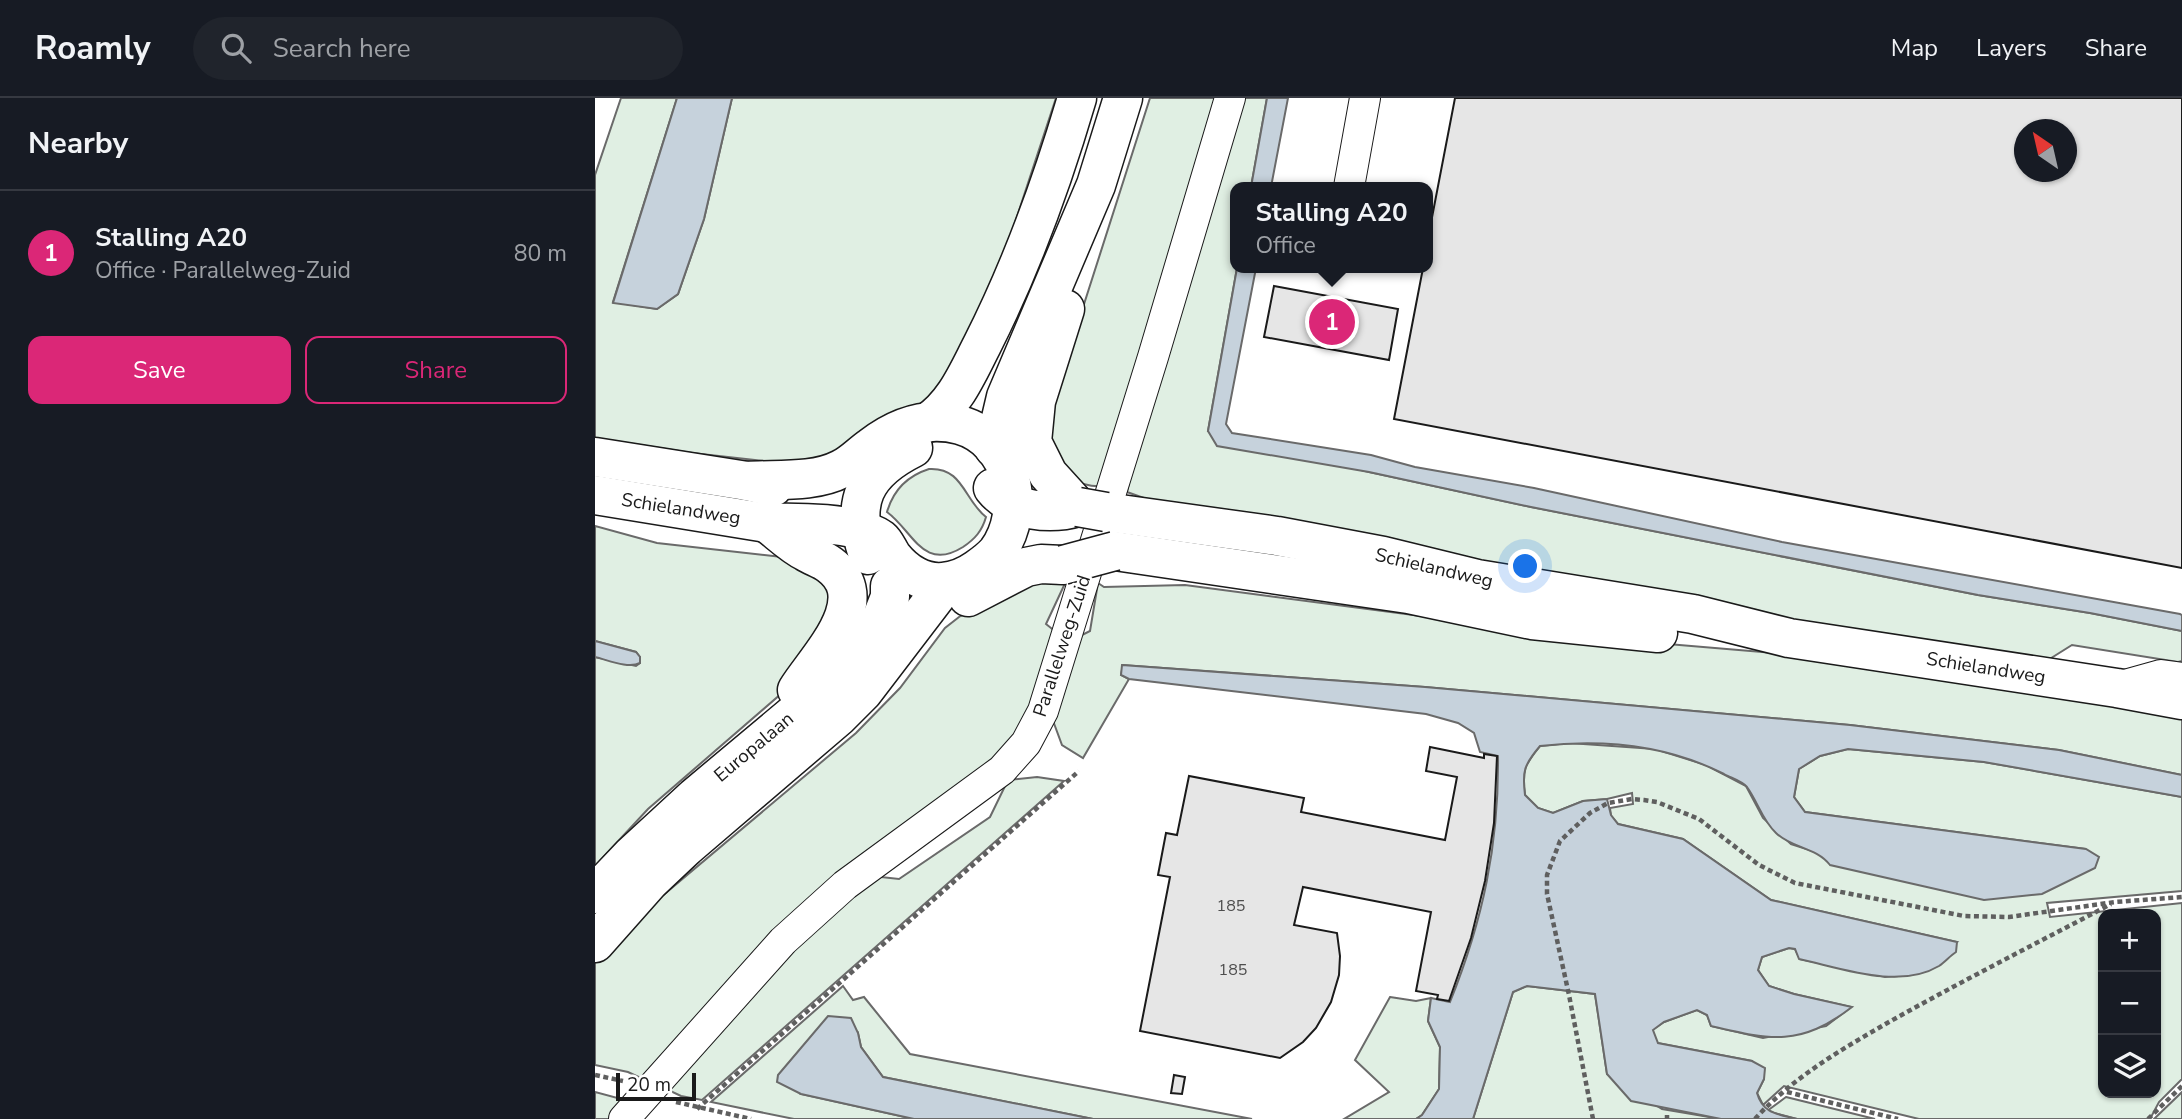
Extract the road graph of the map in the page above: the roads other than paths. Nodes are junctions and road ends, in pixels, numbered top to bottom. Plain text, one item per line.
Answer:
1 (1077, 98) edge
2 (1123, 98) edge
3 (1230, 98) edge
4 (1365, 98) edge
5 (1350, 182) edge
6 (1096, 185) junction
7 (941, 430) junction
8 (595, 457) edge
9 (860, 474) junction
10 (1003, 479) junction
11 (595, 495) edge
12 (1078, 507) junction
13 (767, 523) junction
14 (875, 553) junction
15 (995, 568) junction
16 (946, 594) junction
17 (1789, 638) junction
18 (2182, 678) edge
19 (2116, 688) junction
20 (2182, 700) edge
21 (768, 735) junction
22 (595, 894) edge
23 (595, 943) edge
24 (624, 1119) edge

1 - 7 main road
2 - 6 main road
3 - 24 street, Parallelweg-Zuid
4 - 5 street
6 - 10 main road
6 - 12 main road
7 - 9 main road
7 - 10 main road
8 - 9 main road, Schielandweg
9 - 14 main road
10 - 12 main road, Schielandweg
10 - 15 main road
11 - 13 main road, Schielandweg
12 - 17 main road, Schielandweg, bridge
13 - 14 main road, Schielandweg
13 - 21 main road
14 - 16 main road
14 - 21 main road, Europalaan
15 - 16 main road
15 - 17 main road, Schielandweg
16 - 23 main road, Europalaan
17 - 19 main road, Schielandweg
18 - 19 street
19 - 20 main road, Schielandweg
21 - 22 main road, Europalaan

